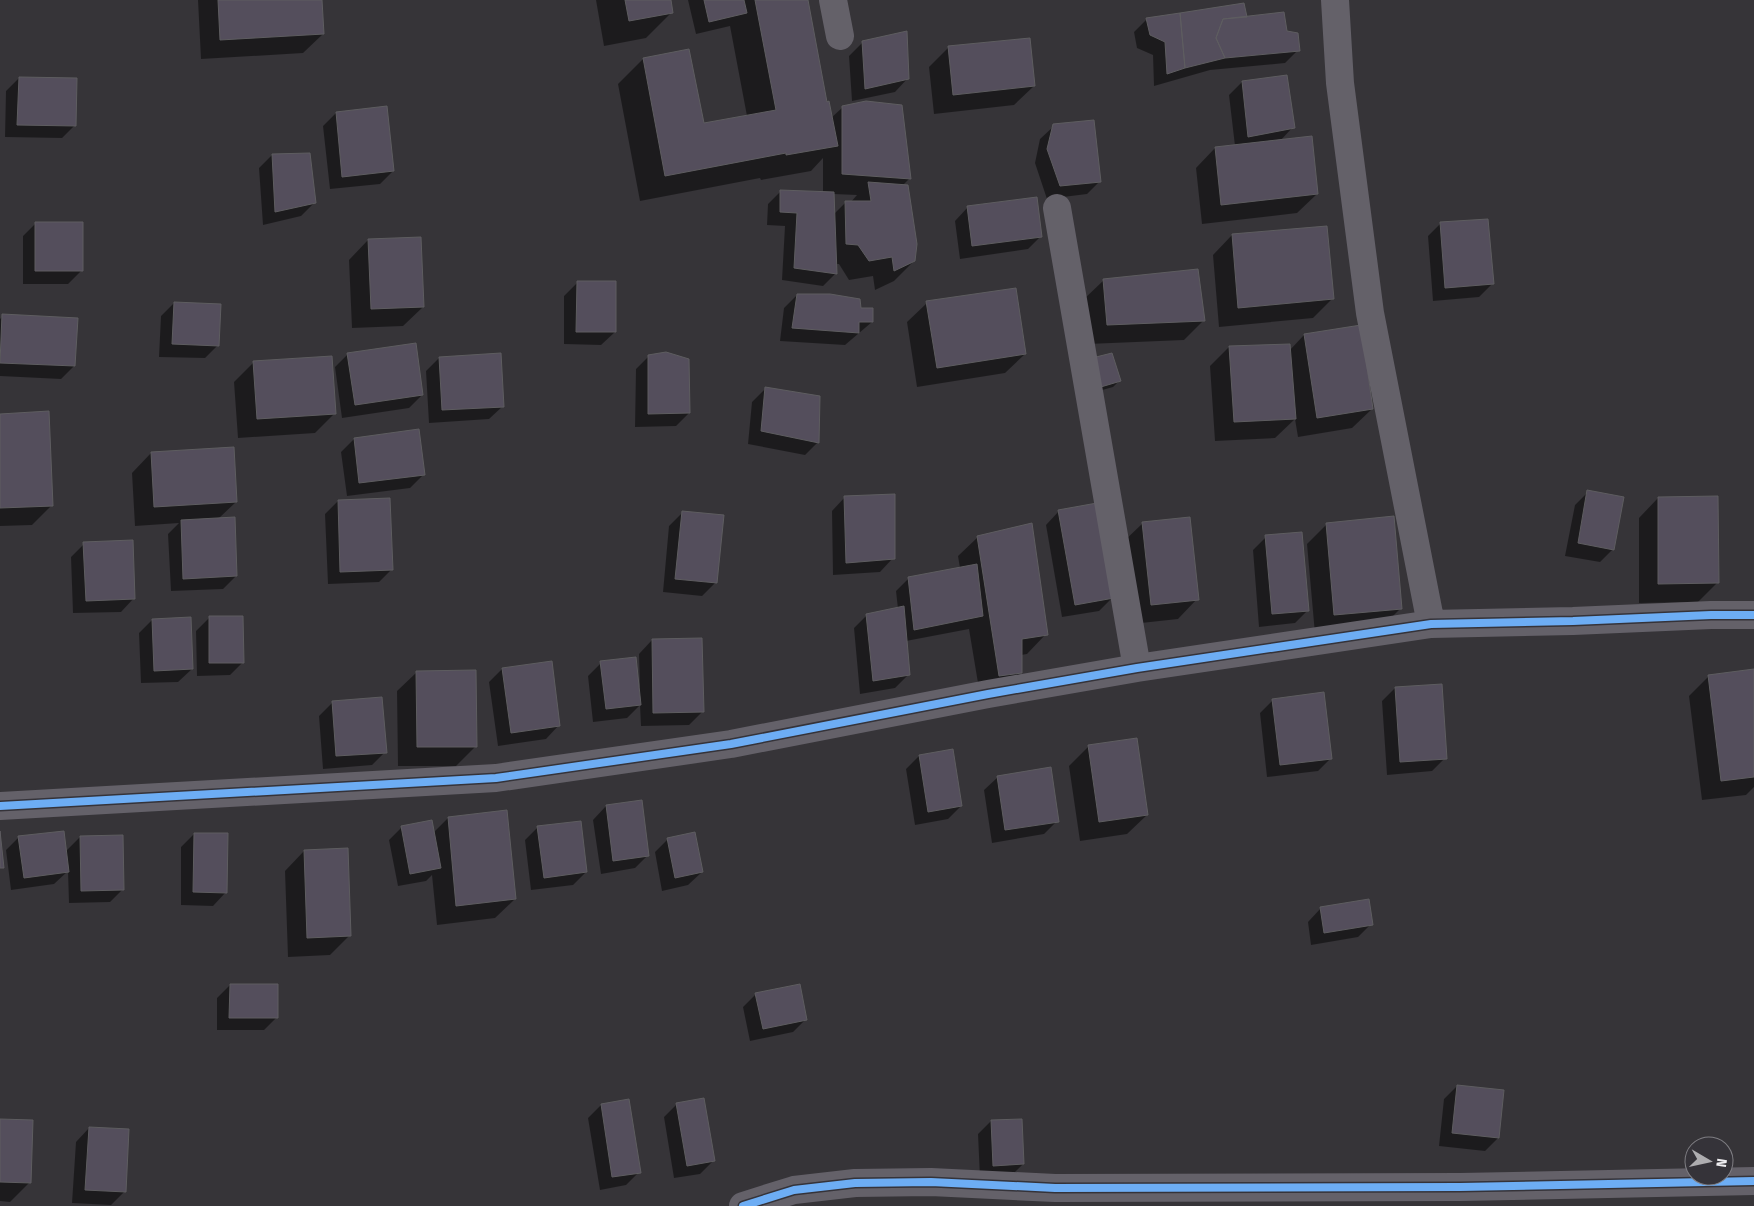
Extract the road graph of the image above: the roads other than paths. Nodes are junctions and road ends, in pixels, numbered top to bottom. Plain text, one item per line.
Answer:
1 (833, 0) edge
2 (1335, 0) edge
3 (840, 36) dead end
4 (1057, 208) dead end
5 (1754, 615) edge
6 (1431, 624) junction
7 (1137, 668) junction
8 (0, 806) edge
9 (1754, 1181) edge
10 (743, 1206) edge

1 - 3 street
2 - 6 street
4 - 7 street
5 - 6 street
6 - 7 street
7 - 8 street
9 - 10 street

